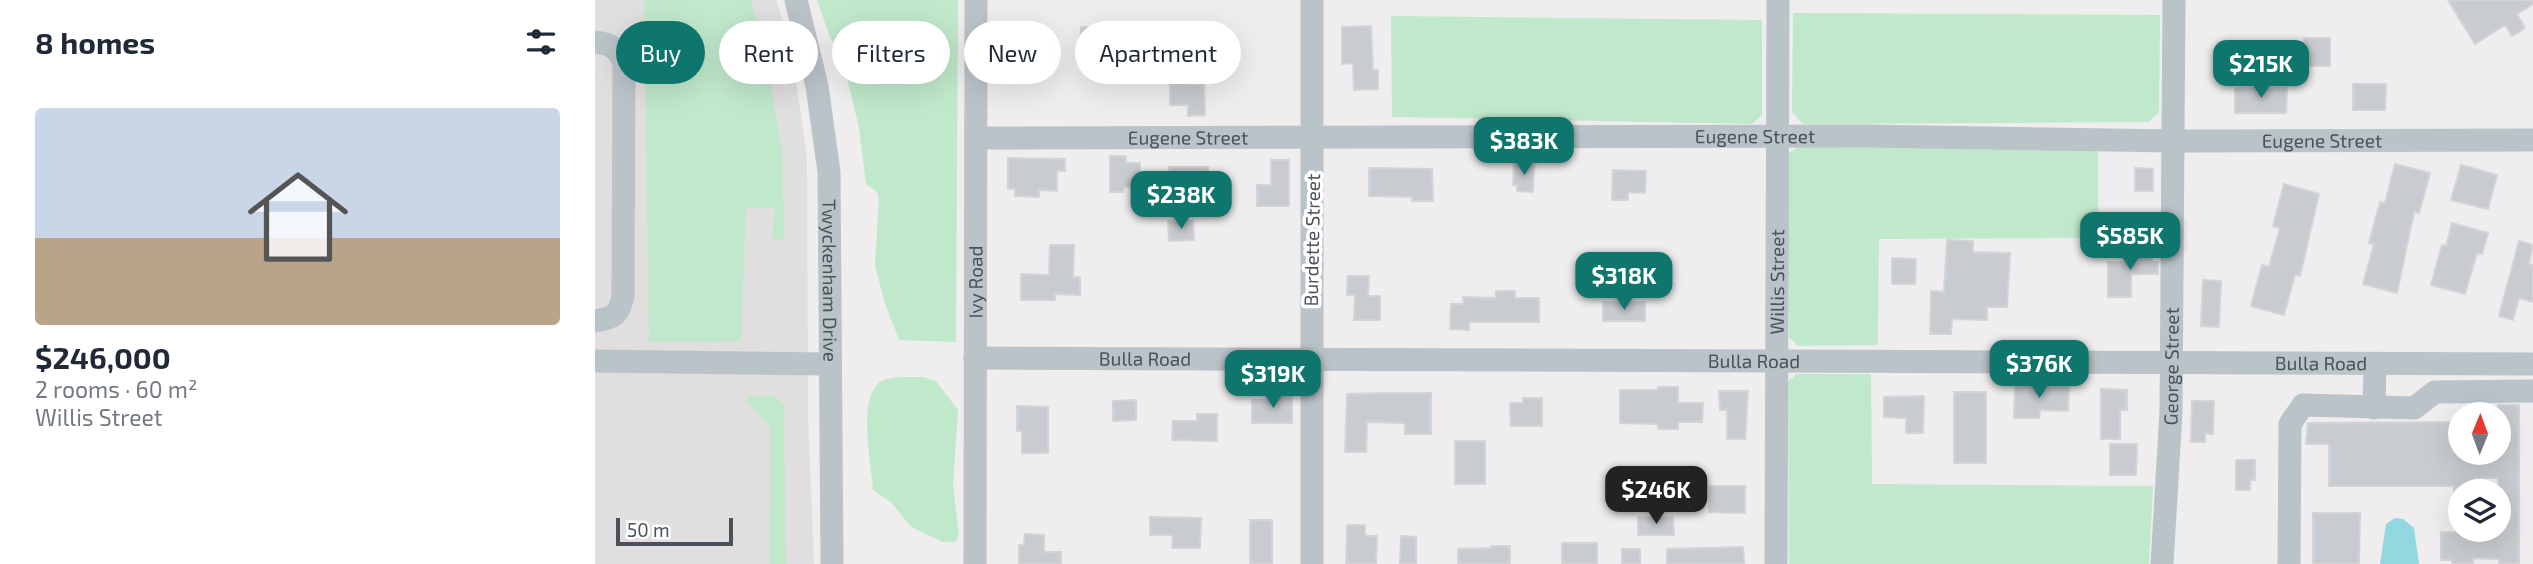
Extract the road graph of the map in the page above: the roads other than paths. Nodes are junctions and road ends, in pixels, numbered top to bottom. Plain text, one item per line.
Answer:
1 (796, 0) edge
2 (976, 0) edge
3 (1312, 0) edge
4 (1778, 0) edge
5 (2174, 0) edge
6 (595, 43) edge
7 (1313, 137) junction
8 (1777, 137) junction
9 (975, 138) junction
10 (2533, 140) edge
11 (2173, 141) junction
12 (595, 321) edge
13 (975, 358) junction
14 (1310, 359) junction
15 (595, 361) edge
16 (1776, 362) junction
17 (2171, 363) junction
18 (2375, 363) junction
19 (829, 364) junction
20 (2533, 364) edge
21 (2533, 391) edge
22 (2374, 408) junction
23 (832, 564) edge
24 (975, 564) edge
25 (1312, 564) edge
26 (1776, 564) edge
27 (2162, 564) edge
28 (2289, 564) edge

1 - 19 street, Twyckenham Drive
2 - 9 street, Ivy Road
3 - 7 street, Burdette Street
4 - 8 street, Willis Street
5 - 11 street, George Street
6 - 12 street
7 - 8 street, Eugene Street
7 - 9 street, Eugene Street
7 - 14 street, Burdette Street
8 - 11 street, Eugene Street
8 - 16 street, Willis Street
9 - 13 street, Ivy Road
10 - 11 street, Eugene Street
11 - 17 street, George Street
13 - 14 street, Bulla Road
13 - 24 street, Ivy Road
14 - 16 street, Bulla Road
14 - 25 street, Burdette Street
15 - 19 street
16 - 17 street, Bulla Road
16 - 26 street, Willis Street
17 - 18 street, Bulla Road
17 - 27 street, George Street
18 - 20 street, Bulla Road
18 - 22 street
19 - 23 street, Twyckenham Drive
21 - 22 street
22 - 28 street

